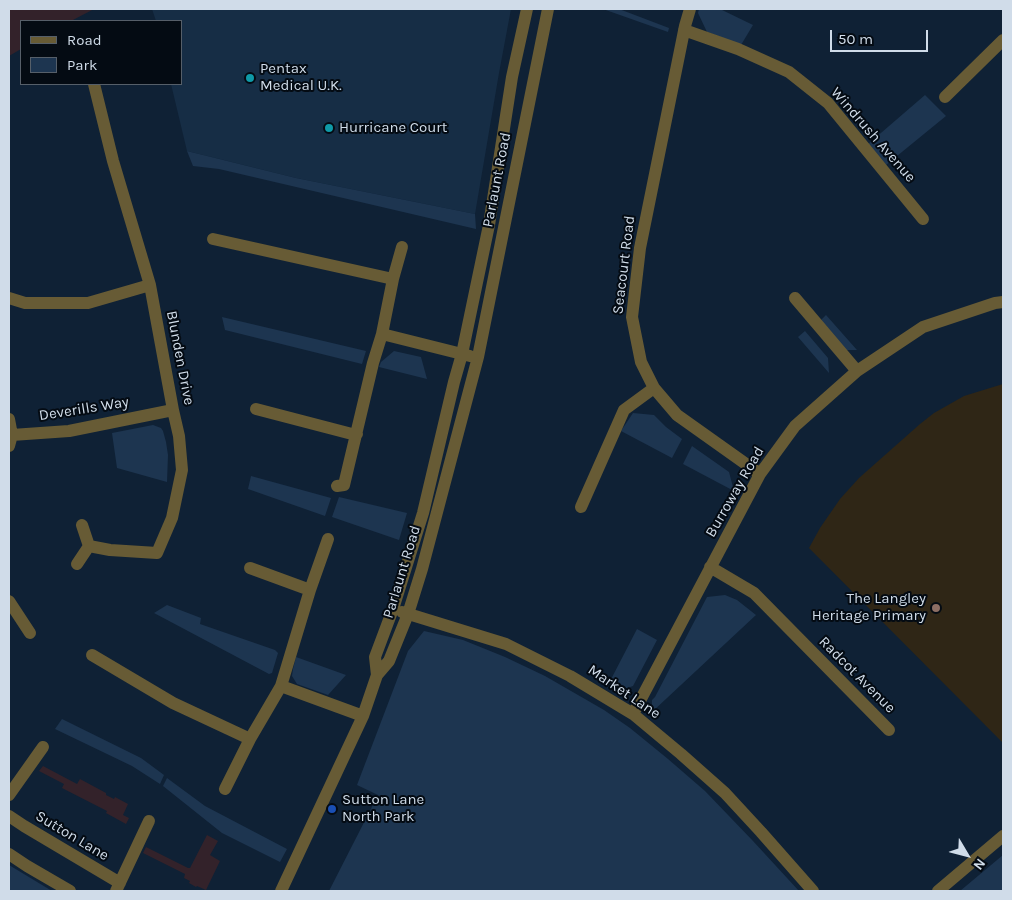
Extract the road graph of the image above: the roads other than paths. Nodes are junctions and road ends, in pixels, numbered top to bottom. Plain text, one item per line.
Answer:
1 (527, 9) edge
2 (548, 9) edge
3 (690, 9) edge
4 (684, 30) junction
5 (1003, 40) edge
6 (94, 85) edge
7 (946, 97) dead end
8 (923, 219) dead end
9 (213, 240) dead end
10 (402, 247) dead end
11 (393, 280) junction
12 (150, 285) junction
13 (9, 298) edge
14 (794, 298) dead end
15 (1003, 302) edge
16 (382, 334) junction
17 (462, 354) junction
18 (478, 357) junction
19 (857, 371) junction
20 (654, 388) junction
21 (256, 409) dead end
22 (173, 410) junction
23 (9, 419) edge
24 (357, 434) junction
25 (10, 440) edge
26 (760, 474) junction
27 (337, 486) dead end
28 (582, 507) dead end
29 (82, 525) dead end
30 (328, 539) dead end
31 (89, 546) junction
32 (78, 564) dead end
33 (710, 567) junction
34 (250, 568) dead end
35 (310, 590) junction
36 (9, 601) edge
37 (393, 609) junction
38 (408, 614) junction
39 (30, 633) dead end
40 (92, 655) dead end
41 (376, 674) junction
42 (281, 686) junction
43 (633, 714) junction
44 (363, 716) junction
45 (889, 730) dead end
46 (250, 739) junction
47 (43, 747) dead end
48 (225, 790) dead end
49 (9, 795) edge
50 (9, 816) edge
51 (149, 821) dead end
52 (1003, 836) edge
53 (9, 854) edge
54 (118, 887) edge
55 (70, 891) edge
56 (281, 891) edge
57 (813, 891) edge
58 (938, 891) edge

1 - 17 street, Parlaunt Road
2 - 18 street, Parlaunt Road
3 - 4 street, Seacourt Road
4 - 8 street, Windrush Avenue
4 - 20 street, Seacourt Road
5 - 7 street
6 - 12 street, Blunden Drive
9 - 11 street
10 - 11 street
11 - 16 street
12 - 13 street
12 - 22 street, Blunden Drive
14 - 19 street
15 - 19 street, Burroway Road
16 - 17 street
16 - 24 street
17 - 18 street
17 - 37 street, Parlaunt Road
18 - 38 street, Parlaunt Road
19 - 26 street, Burroway Road
20 - 26 street, Seacourt Road
20 - 28 street
21 - 24 street
22 - 25 street, Deverills Way
22 - 31 street, Blunden Drive
23 - 25 street
24 - 27 street
26 - 33 street, Burroway Road
29 - 31 street
30 - 35 street
31 - 32 street
33 - 43 street, Burroway Road
33 - 45 street, Radcot Avenue
34 - 35 street
35 - 42 street
36 - 39 street
37 - 38 street, Market Lane
37 - 41 street, Parlaunt Road
38 - 41 street, Parlaunt Road
38 - 43 street, Market Lane
40 - 46 street
41 - 44 street, Parlaunt Road
42 - 44 street
42 - 46 street
43 - 57 street, Market Lane
44 - 56 street, Parlaunt Road
46 - 48 street
47 - 49 street
50 - 54 street, Sutton Lane
51 - 54 street, Sutton Lane
52 - 58 street
53 - 55 street

